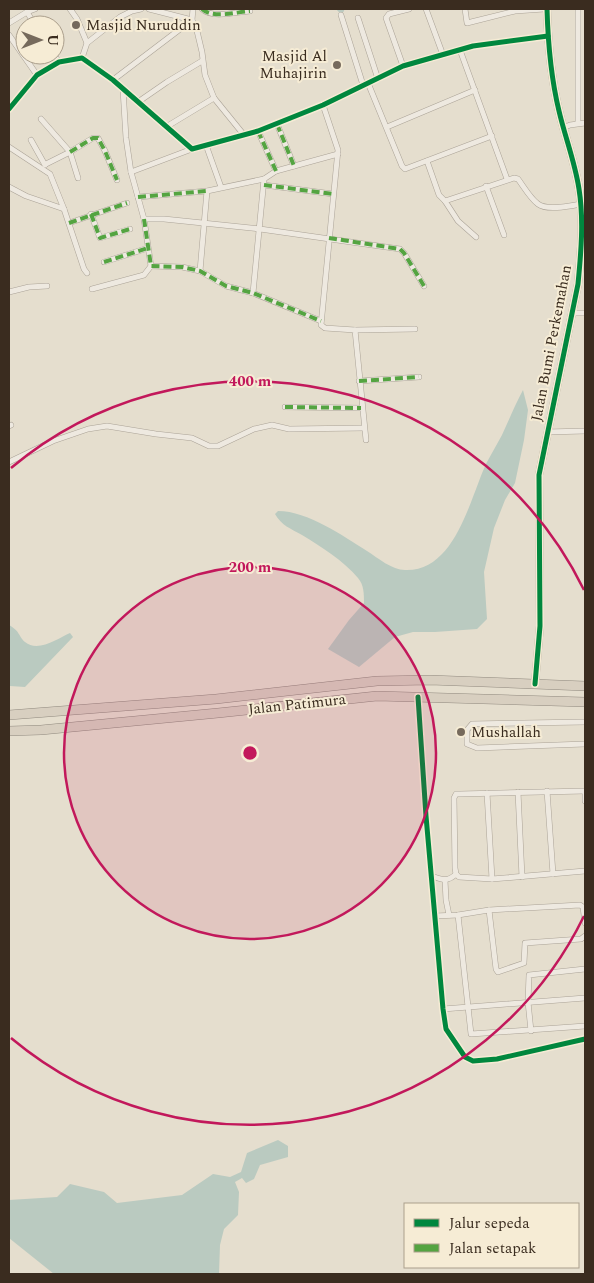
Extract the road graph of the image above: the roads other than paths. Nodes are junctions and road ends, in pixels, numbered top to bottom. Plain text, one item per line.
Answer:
1 (35, 9) edge
2 (70, 9) edge
3 (141, 9) edge
4 (149, 9) edge
5 (193, 9) edge
6 (202, 9) edge
7 (409, 9) edge
8 (426, 9) edge
9 (465, 9) edge
10 (546, 9) edge
11 (578, 9) edge
12 (250, 10) dead end
13 (26, 12) junction
14 (28, 15) edge
15 (341, 16) dead end
16 (358, 18) dead end
17 (192, 20) junction
18 (9, 23) edge
19 (9, 35) edge
20 (548, 36) junction
21 (578, 40) junction
22 (585, 40) edge
23 (87, 43) junction
24 (460, 50) junction
25 (443, 55) junction
26 (82, 58) junction
27 (65, 61) edge
28 (202, 61) junction
29 (53, 65) edge
30 (403, 66) junction
31 (37, 75) junction
32 (378, 79) junction
33 (113, 80) junction
34 (366, 84) junction
35 (123, 89) junction
36 (475, 90) junction
37 (214, 98) junction
38 (138, 102) junction
39 (323, 105) junction
40 (9, 109) edge
41 (41, 119) dead end
42 (578, 123) junction
43 (585, 123) edge
44 (277, 124) junction
45 (166, 127) junction
46 (387, 127) junction
47 (564, 128) junction
48 (258, 132) junction
49 (244, 135) junction
50 (492, 136) junction
51 (31, 140) dead end
52 (206, 145) junction
53 (9, 147) edge
54 (192, 149) junction
55 (70, 152) junction
56 (338, 154) junction
57 (426, 161) junction
58 (46, 164) junction
59 (294, 166) junction
60 (41, 168) junction
61 (276, 171) junction
62 (131, 172) junction
63 (78, 178) dead end
64 (507, 179) junction
65 (117, 180) dead end
66 (264, 182) junction
67 (486, 186) junction
68 (9, 187) edge
69 (222, 187) junction
70 (206, 190) junction
71 (333, 194) junction
72 (138, 197) junction
73 (445, 201) junction
74 (127, 203) dead end
75 (581, 204) junction
76 (64, 209) junction
77 (92, 214) junction
78 (583, 214) edge
79 (144, 219) junction
80 (69, 223) junction
81 (203, 223) junction
82 (130, 229) dead end
83 (260, 229) junction
84 (504, 235) dead end
85 (329, 238) junction
86 (476, 238) dead end
87 (148, 248) junction
88 (104, 262) dead end
89 (151, 266) junction
90 (200, 271) junction
91 (87, 273) dead end
92 (47, 286) dead end
93 (424, 286) dead end
94 (92, 289) dead end
95 (9, 292) edge
96 (253, 293) junction
97 (572, 313) junction
98 (585, 313) edge
99 (321, 321) junction
100 (415, 329) dead end
101 (355, 330) junction
102 (419, 377) dead end
103 (359, 381) junction
104 (285, 407) dead end
105 (361, 408) junction
106 (364, 428) junction
107 (585, 431) edge
108 (546, 432) junction
109 (366, 440) dead end
110 (9, 462) edge
111 (536, 684) junction
112 (585, 686) edge
113 (418, 696) junction
114 (585, 702) edge
115 (9, 715) edge
116 (585, 722) edge
117 (9, 731) edge
118 (585, 744) edge
119 (585, 790) edge
120 (547, 791) junction
121 (518, 792) junction
122 (487, 793) junction
123 (585, 801) edge
124 (585, 871) edge
125 (456, 874) junction
126 (553, 874) junction
127 (432, 876) junction
128 (522, 877) junction
129 (492, 879) junction
130 (445, 880) junction
131 (489, 910) junction
132 (449, 915) junction
133 (458, 915) junction
134 (434, 916) junction
135 (585, 922) edge
136 (585, 936) edge
137 (585, 969) edge
138 (585, 998) edge
139 (528, 1002) junction
140 (467, 1007) junction
141 (443, 1009) junction
142 (585, 1026) edge
143 (531, 1031) junction
144 (585, 1039) edge

1 - 13 street
2 - 23 street
3 - 23 street
4 - 17 street
5 - 17 street
6 - 12 street
7 - 30 street
8 - 25 street
9 - 10 street
10 - 20 street, Jalan Bumi Perkemahan
11 - 21 street
13 - 14 street
13 - 18 street
15 - 34 street
16 - 32 street
17 - 28 street
17 - 33 street
19 - 31 street
20 - 24 street
20 - 47 street, Jalan Bumi Perkemahan
21 - 22 street
21 - 42 street
23 - 26 street
24 - 25 street
24 - 36 street
25 - 30 street
26 - 27 street
26 - 33 street
28 - 37 street
28 - 38 street
29 - 31 street
30 - 32 street
31 - 40 street
32 - 34 street
33 - 35 street
34 - 39 street
34 - 46 street
35 - 38 street
35 - 62 street
36 - 46 street
36 - 50 street
37 - 45 street
37 - 49 street
38 - 45 street
39 - 44 street
39 - 56 street
41 - 55 street
42 - 43 street
42 - 47 street
44 - 48 street
44 - 59 street
45 - 54 street
46 - 57 street
47 - 75 street, Jalan Bumi Perkemahan
48 - 49 street
48 - 61 street
49 - 52 street
50 - 57 street
50 - 64 street
51 - 58 street
52 - 54 street
52 - 69 street
53 - 60 street
54 - 62 street
55 - 58 street
55 - 63 street
55 - 65 street
56 - 59 street
56 - 71 street
57 - 73 street
58 - 60 street
59 - 61 street
60 - 76 street
61 - 66 street
62 - 72 street
64 - 67 street
64 - 75 street
66 - 69 street
66 - 71 street
66 - 83 street
67 - 73 street
67 - 84 street
68 - 76 street
69 - 70 street
70 - 72 street
70 - 81 street
71 - 85 street
72 - 79 street
73 - 86 street
74 - 77 street
75 - 78 street, Jalan Bumi Perkemahan
76 - 80 street
77 - 80 street
77 - 82 street
78 - 97 street, Jalan Bumi Perkemahan
79 - 81 street
79 - 87 street
80 - 91 street
81 - 83 street
81 - 90 street
83 - 85 street
83 - 96 street
85 - 93 street
85 - 99 street
87 - 88 street
87 - 89 street
89 - 90 street
89 - 94 street
90 - 96 street
92 - 95 street
96 - 99 street
97 - 98 street
97 - 108 street, Jalan Bumi Perkemahan
99 - 101 street
100 - 101 street
101 - 103 street
102 - 103 street
103 - 105 street
104 - 105 street
105 - 106 street
106 - 109 street
106 - 110 street
107 - 108 street
108 - 111 street, Jalan Bumi Perkemahan
111 - 112 highway, Jalan Patimura
111 - 115 highway, Jalan Patimura
113 - 114 highway, Jalan Patimura
113 - 117 highway, Jalan Patimura
113 - 127 street
116 - 118 street
119 - 120 street
119 - 123 street
120 - 121 street
120 - 126 street
121 - 122 street
121 - 128 street
122 - 125 street
122 - 129 street
124 - 126 street
125 - 129 street
125 - 130 street
126 - 128 street
127 - 130 street
127 - 134 street
128 - 129 street
130 - 132 street
131 - 133 street
131 - 135 street
131 - 136 street
132 - 133 street
132 - 134 street
133 - 140 street
134 - 141 street
137 - 139 street
138 - 139 street
139 - 140 street
139 - 143 street
140 - 141 street
140 - 143 street
141 - 144 street
142 - 143 street

